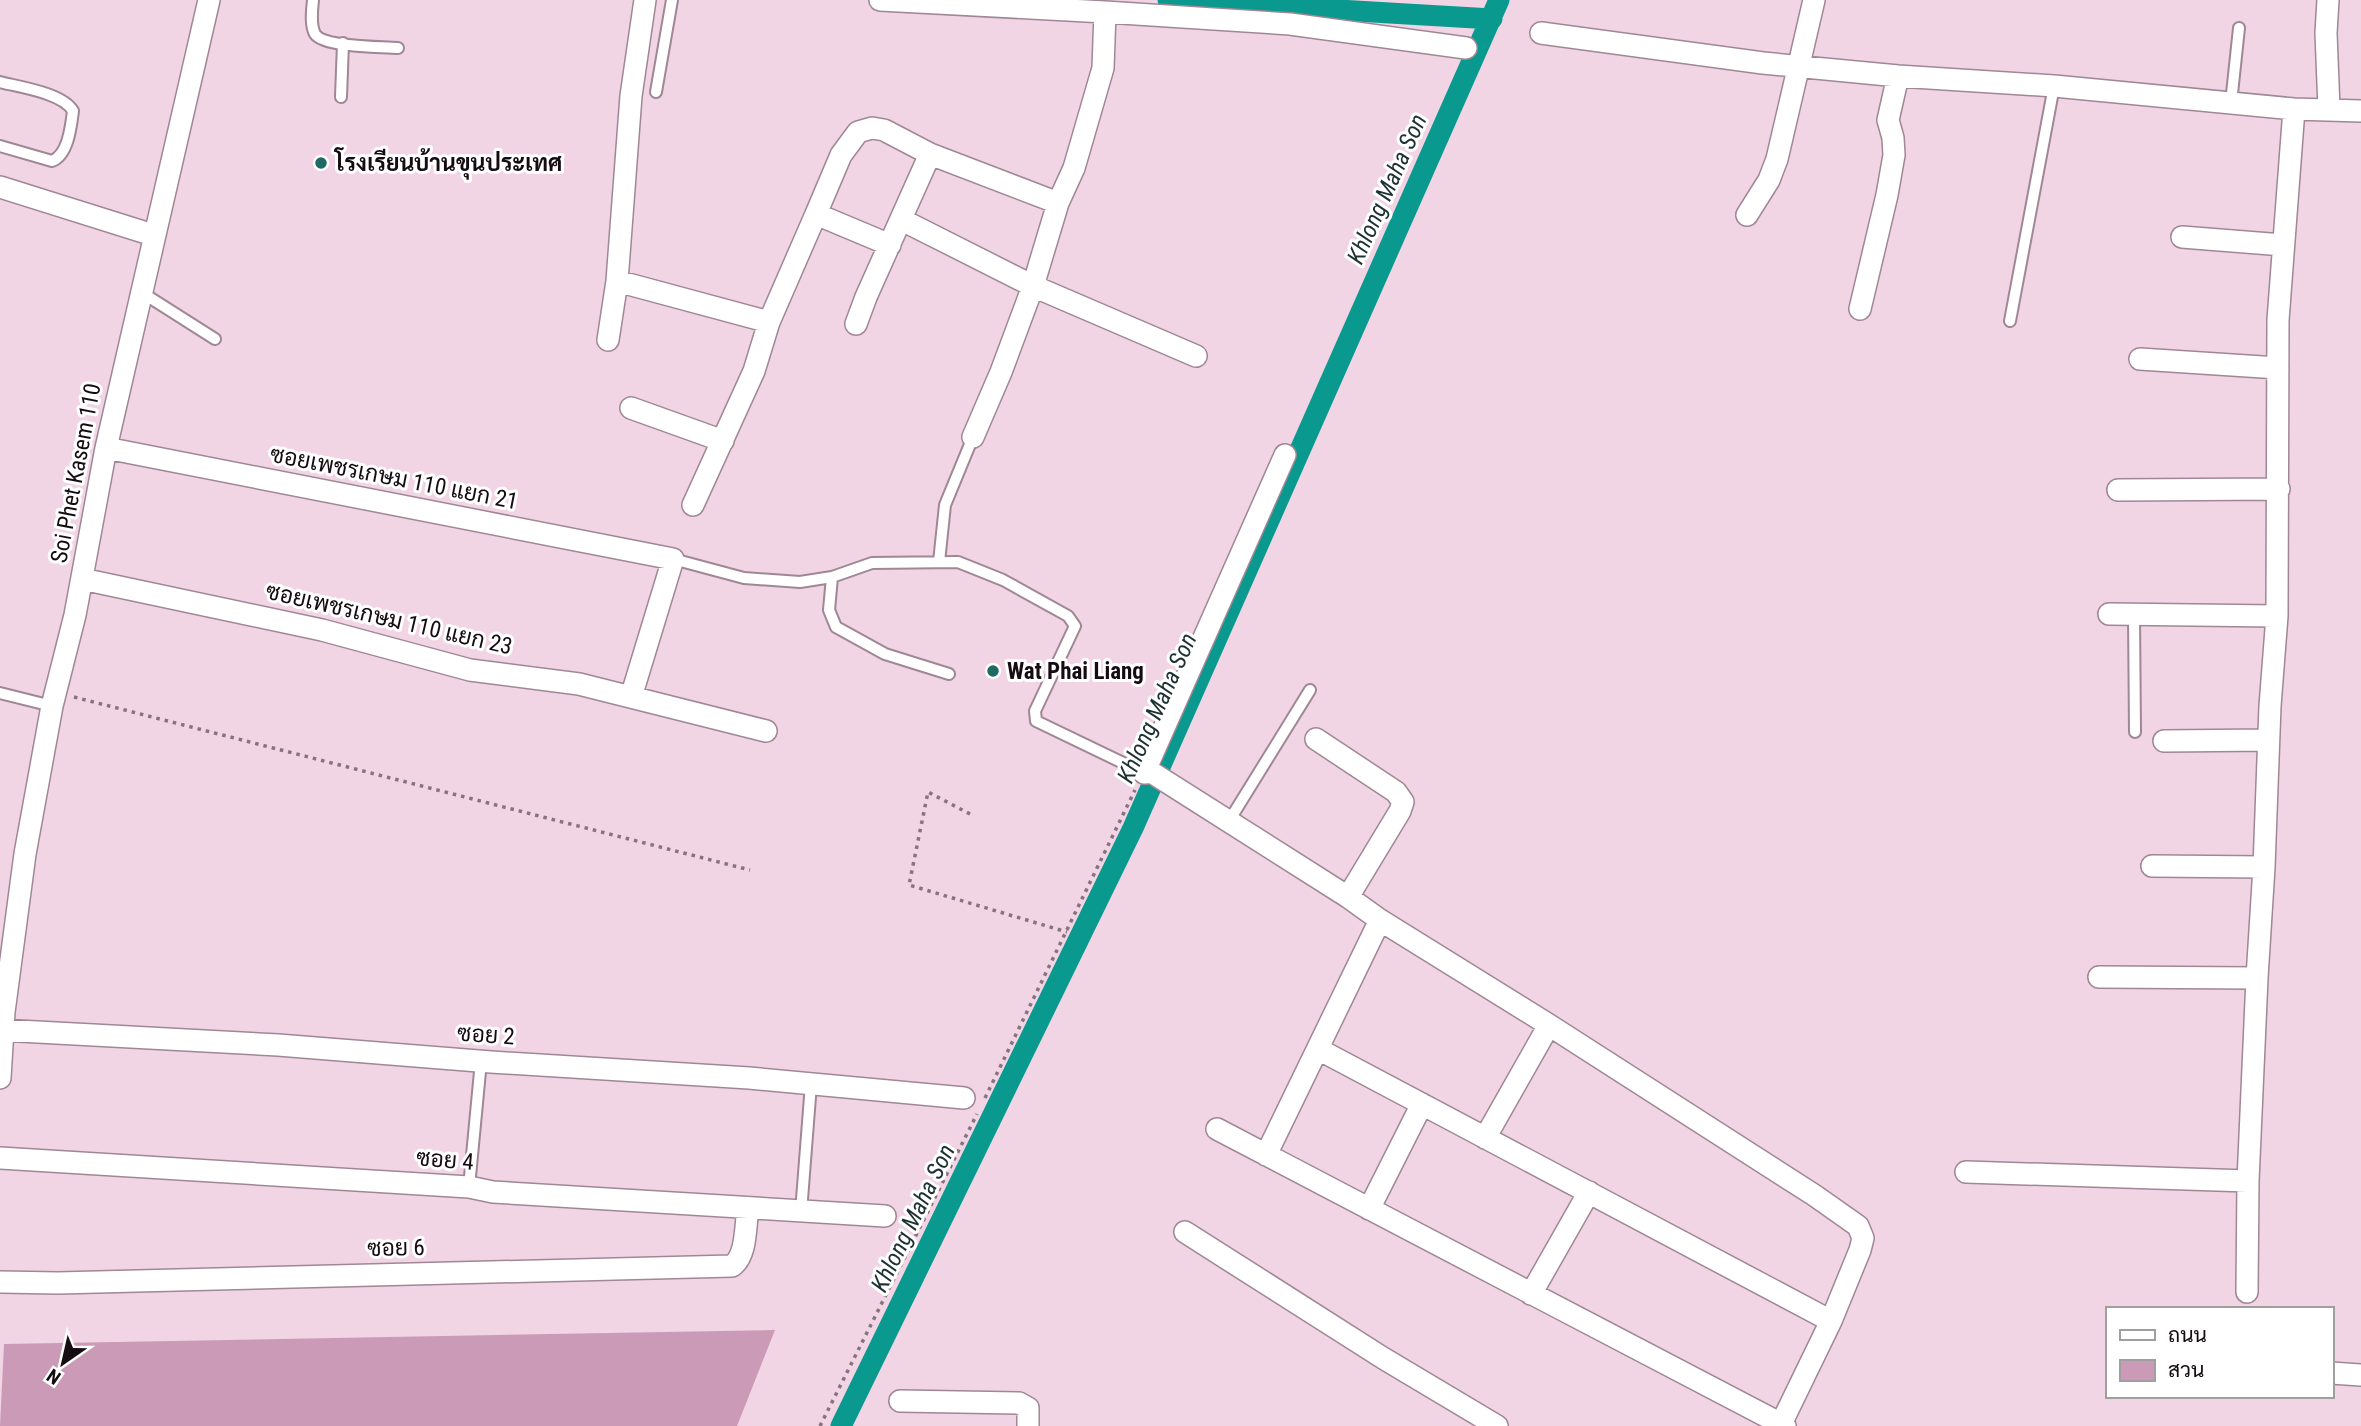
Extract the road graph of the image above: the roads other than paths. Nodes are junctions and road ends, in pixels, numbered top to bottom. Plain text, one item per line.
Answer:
1 (209, 0) edge
2 (313, 0) edge
3 (646, 0) edge
4 (672, 0) edge
5 (880, 0) edge
6 (2328, 0) edge
7 (1812, 6) edge
8 (1105, 12) junction
9 (2239, 28) dead end
10 (1541, 33) dead end
11 (343, 43) junction
12 (398, 48) dead end
13 (1466, 48) dead end
14 (1801, 60) junction
15 (1898, 76) junction
16 (0, 82) edge
17 (2054, 86) junction
18 (656, 92) dead end
19 (341, 97) dead end
20 (2231, 103) junction
21 (2294, 109) junction
22 (2329, 109) junction
23 (2361, 111) edge
24 (0, 146) edge
25 (930, 154) junction
26 (0, 187) edge
27 (1058, 203) junction
28 (816, 214) junction
29 (1748, 215) dead end
30 (902, 220) junction
31 (153, 235) junction
32 (2182, 237) dead end
33 (2283, 244) junction
34 (890, 245) junction
35 (617, 281) junction
36 (1033, 286) junction
37 (141, 292) junction
38 (1860, 309) dead end
39 (2010, 321) dead end
40 (769, 322) junction
41 (856, 324) dead end
42 (215, 340) dead end
43 (608, 340) dead end
44 (1196, 356) dead end
45 (2140, 359) dead end
46 (2278, 368) junction
47 (631, 408) dead end
48 (972, 437) joint
49 (723, 441) junction
50 (106, 448) junction
51 (1286, 455) dead end
52 (2278, 489) junction
53 (2118, 490) dead end
54 (693, 505) dead end
55 (673, 559) junction
56 (939, 562) junction
57 (832, 576) junction
58 (82, 579) junction
59 (2109, 614) dead end
60 (2134, 615) junction
61 (2277, 616) junction
62 (948, 674) dead end
63 (1310, 690) dead end
64 (0, 693) edge
65 (631, 697) junction
66 (54, 699) junction
67 (766, 731) dead end
68 (2135, 732) dead end
69 (1316, 739) dead end
70 (2268, 740) junction
71 (2164, 741) dead end
72 (1147, 772) junction
73 (1229, 821) junction
74 (2152, 866) dead end
75 (2264, 867) junction
76 (1348, 897) junction
77 (1380, 920) junction
78 (2099, 977) dead end
79 (2257, 978) junction
80 (1549, 1025) junction
81 (2, 1030) edge
82 (1318, 1049) junction
83 (481, 1061) junction
84 (0, 1079) edge
85 (811, 1084) junction
86 (964, 1098) dead end
87 (1422, 1104) junction
88 (1217, 1129) dead end
89 (1485, 1139) junction
90 (1266, 1155) junction
91 (0, 1158) edge
92 (1966, 1172) dead end
93 (2248, 1181) junction
94 (469, 1188) junction
95 (1589, 1192) junction
96 (748, 1209) junction
97 (1369, 1209) junction
98 (801, 1212) junction
99 (885, 1216) dead end
100 (1185, 1232) dead end
101 (0, 1282) edge
102 (2247, 1292) dead end
103 (1531, 1294) junction
104 (1831, 1321) junction
105 (2333, 1373) edge
106 (2361, 1374) edge
107 (900, 1401) dead end
108 (1783, 1425) edge
109 (1028, 1426) edge
110 (1497, 1426) edge

1 - 31 street, Soi Phet Kasem 110
2 - 11 lane
3 - 35 street
4 - 18 lane
5 - 8 street
6 - 22 street
7 - 14 street
8 - 13 street
8 - 27 street
9 - 20 lane
10 - 14 street
11 - 12 lane
11 - 19 lane
14 - 15 street
14 - 29 street
15 - 17 street
15 - 38 street
16 - 24 lane
17 - 20 street
17 - 39 lane
20 - 21 street
21 - 22 street
21 - 33 street
22 - 23 street
25 - 27 street
25 - 28 street
25 - 30 street
26 - 31 street
27 - 36 street
28 - 34 street
28 - 40 street
30 - 34 street
30 - 36 street
31 - 37 street, Soi Phet Kasem 110
32 - 33 street
33 - 46 street
34 - 41 street
35 - 40 street
35 - 43 street
36 - 44 street
36 - 48 street
37 - 42 lane
37 - 50 street, Soi Phet Kasem 110
40 - 49 street
45 - 46 street
46 - 52 street
47 - 49 street
48 - 56 lane
49 - 54 street
50 - 55 street, ซอยเพชรเกษม 110 แยก 21
50 - 58 street, Soi Phet Kasem 110
51 - 72 street
52 - 53 street
52 - 61 street
55 - 57 lane
55 - 65 street
56 - 57 lane
56 - 72 lane
57 - 62 lane
58 - 65 street, ซอยเพชรเกษม 110 แยก 23
58 - 66 street, Soi Phet Kasem 110
59 - 60 street
60 - 61 street
60 - 68 lane
61 - 70 street
63 - 73 lane
64 - 66 lane
65 - 67 street, ซอยเพชรเกษม 110 แยก 23
66 - 81 street, Soi Phet Kasem 110
69 - 76 street
70 - 71 street
70 - 75 street
72 - 73 street
73 - 76 street
74 - 75 street
75 - 79 street
76 - 77 street
77 - 80 street
77 - 82 street
78 - 79 street
79 - 93 street
80 - 89 street
80 - 104 street
81 - 83 street, ซอย 2
81 - 84 street, Soi Phet Kasem 110
82 - 87 street
82 - 90 street
83 - 85 street, ซอย 2
83 - 94 lane
85 - 86 street, ซอย 2
85 - 98 lane
87 - 89 street
87 - 97 street
88 - 90 street
89 - 95 street
90 - 97 street
91 - 94 street, ซอย 4
92 - 93 street
93 - 102 street
94 - 96 street, ซอย 4
95 - 103 street
95 - 104 street
96 - 98 street, ซอย 4
96 - 101 street, ซอย 6
97 - 103 street
98 - 99 street, ซอย 4
100 - 110 street
103 - 108 street
104 - 108 street
105 - 106 street
107 - 109 street

